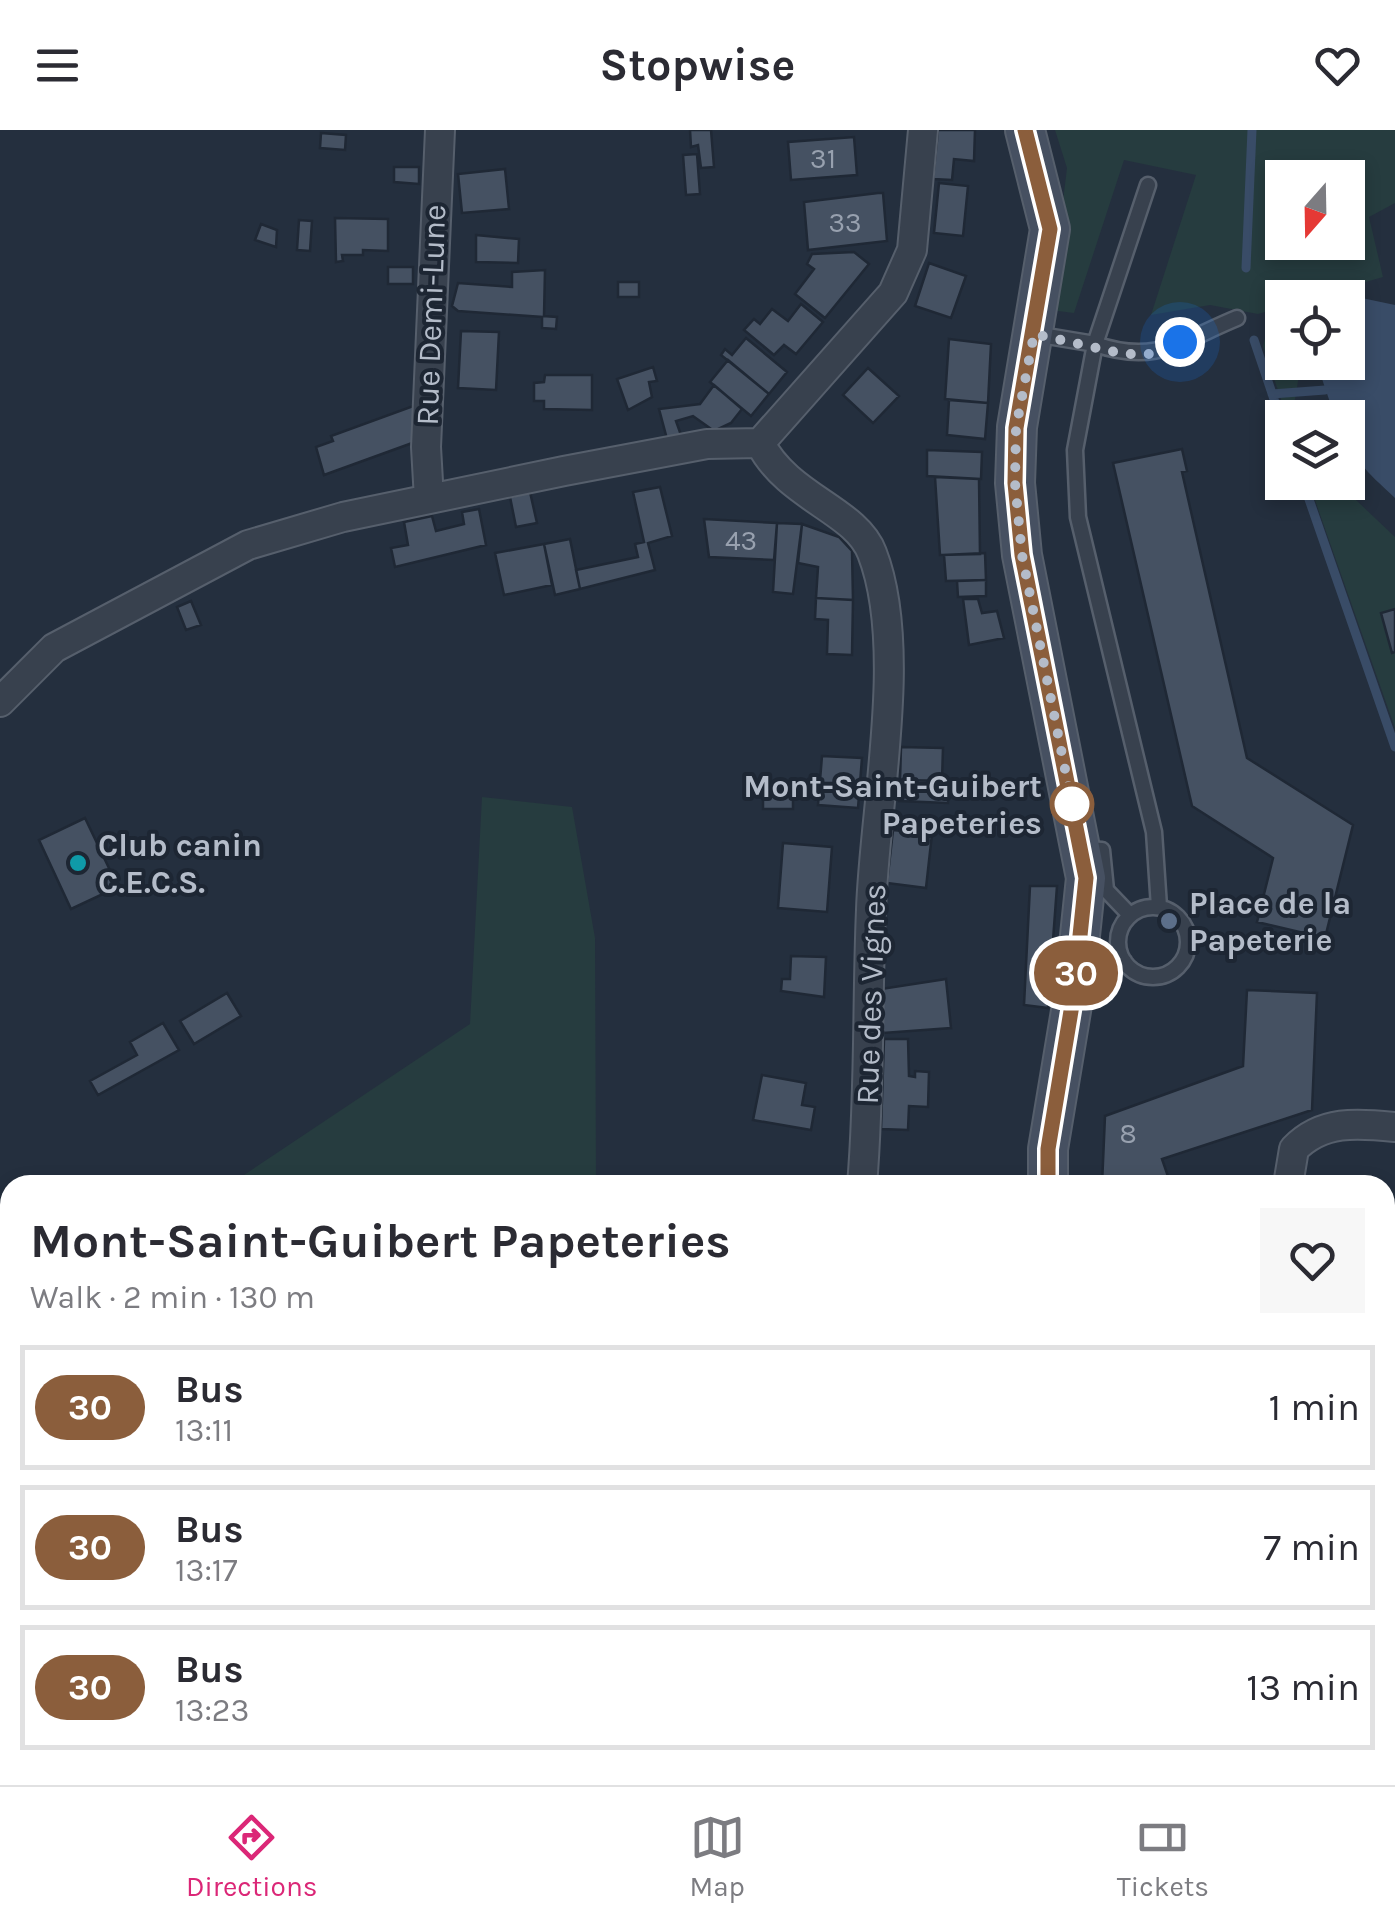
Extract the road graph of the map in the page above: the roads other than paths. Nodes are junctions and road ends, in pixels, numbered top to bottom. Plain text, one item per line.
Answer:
1 (440, 130) edge
2 (923, 130) edge
3 (1026, 130) edge
4 (1148, 185) dead end
5 (1237, 318) dead end
6 (1034, 334) junction
7 (1095, 344) junction
8 (760, 443) junction
9 (429, 499) junction
10 (0, 702) edge
11 (1080, 849) junction
12 (1158, 907) junction
13 (1130, 915) junction
14 (1124, 961) junction
15 (1074, 993) junction
16 (1395, 1127) edge
17 (863, 1175) edge
18 (1049, 1175) edge
19 (1290, 1175) edge

1 - 9 street, Rue Demi-Lune
2 - 8 street
3 - 6 street
4 - 7 lane
5 - 7 lane
6 - 7 lane
6 - 11 street
7 - 12 lane
8 - 9 street
8 - 17 street, Rue des Vignes
9 - 10 street
11 - 13 lane
11 - 15 street
12 - 13 lane
12 - 14 lane
13 - 14 lane
14 - 15 lane
15 - 18 street
16 - 19 street

